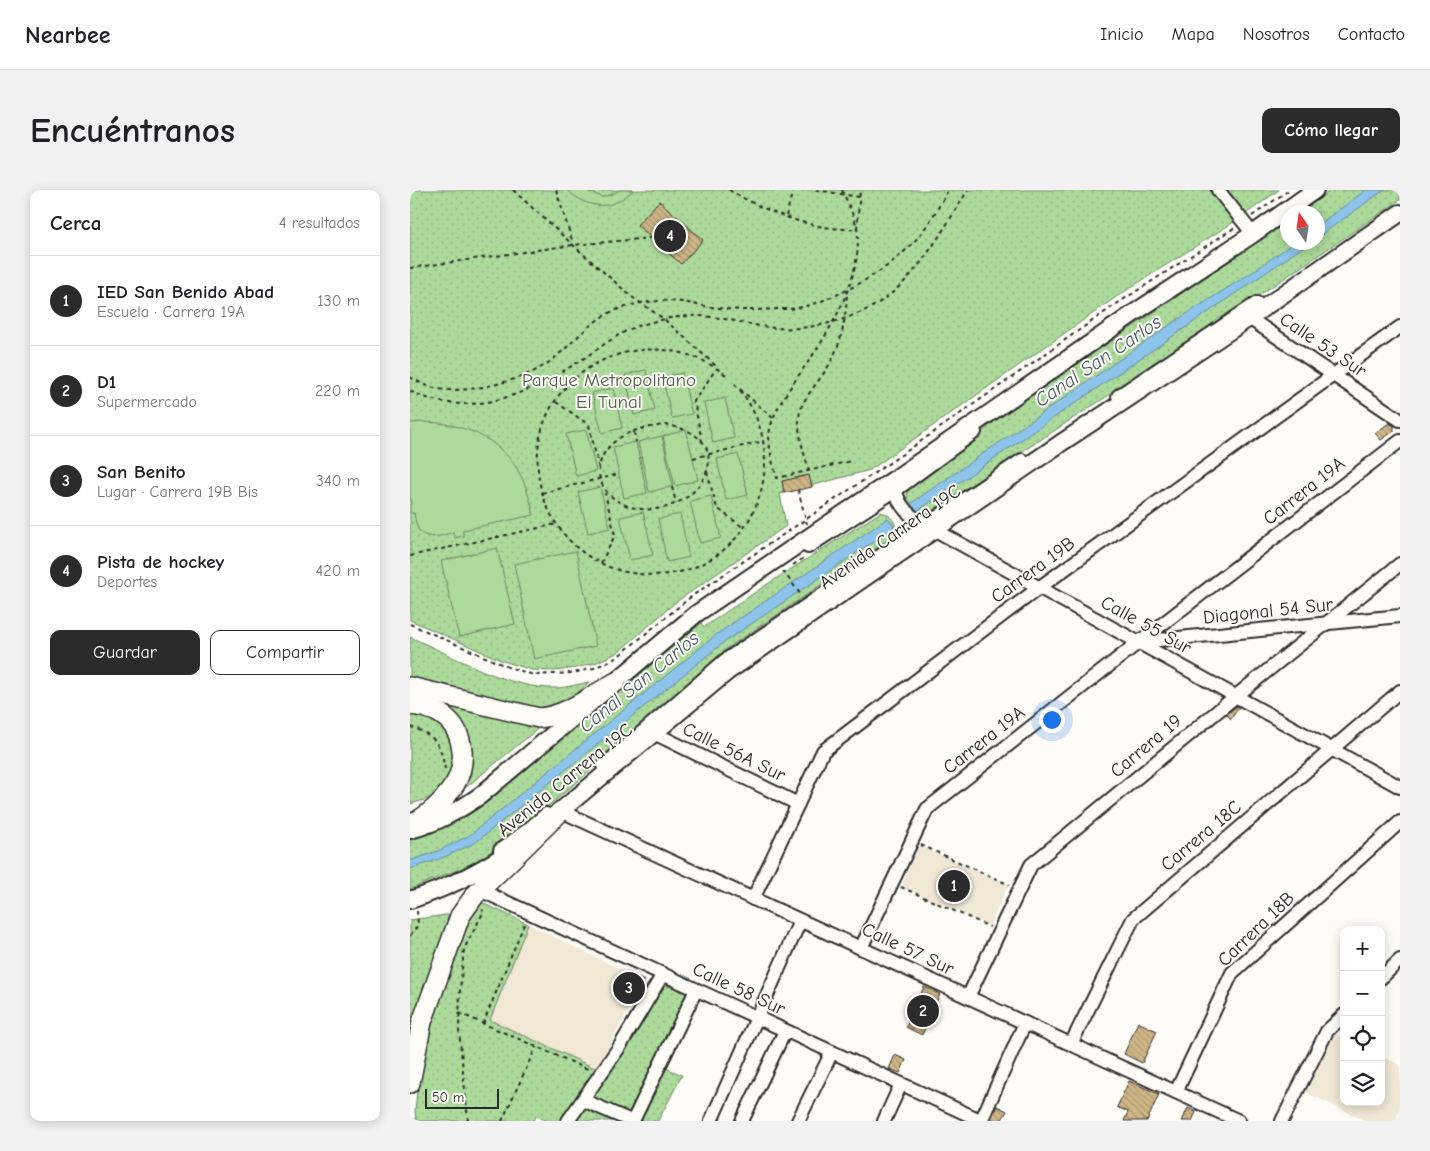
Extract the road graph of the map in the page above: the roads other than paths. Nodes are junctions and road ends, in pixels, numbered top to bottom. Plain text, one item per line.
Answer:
1 (1218, 190) edge
2 (1316, 190) edge
3 (1325, 190) edge
4 (1400, 204) edge
5 (1304, 205) edge
6 (1400, 213) edge
7 (1280, 223) edge
8 (1248, 228) junction
9 (1250, 318) junction
10 (1400, 327) edge
11 (1335, 376) junction
12 (1400, 420) edge
13 (1400, 441) edge
14 (896, 484) junction
15 (930, 528) junction
16 (1400, 564) edge
17 (1040, 588) junction
18 (1400, 616) edge
19 (1326, 624) junction
20 (1139, 642) junction
21 (616, 682) junction
22 (410, 688) edge
23 (1400, 691) edge
24 (1236, 696) junction
25 (410, 705) edge
26 (654, 733) junction
27 (1331, 749) junction
28 (1400, 787) edge
29 (798, 804) junction
30 (561, 811) junction
31 (1400, 822) edge
32 (410, 825) edge
33 (410, 830) edge
34 (410, 837) edge
35 (410, 892) edge
36 (474, 896) junction
37 (753, 899) junction
38 (416, 907) edge
39 (800, 921) junction
40 (861, 948) junction
41 (1400, 960) edge
42 (663, 974) junction
43 (1385, 974) edge
44 (696, 990) junction
45 (968, 997) junction
46 (1343, 1016) edge
47 (757, 1018) junction
48 (1025, 1023) junction
49 (785, 1031) junction
50 (1071, 1044) junction
51 (832, 1052) junction
52 (410, 1083) edge
53 (902, 1084) junction
54 (1176, 1092) junction
55 (583, 1100) junction
56 (568, 1121) edge
57 (632, 1121) edge
58 (711, 1121) edge
59 (742, 1121) edge
60 (798, 1121) edge
61 (884, 1121) edge
62 (982, 1121) edge
63 (1239, 1121) edge
64 (1282, 1121) edge

1 - 8 street
2 - 8 main road
3 - 5 street
4 - 15 street
6 - 9 main road, Avenida Carrera 19C
7 - 14 street
8 - 14 main road
9 - 11 street, Calle 53 Sur
9 - 15 main road, Avenida Carrera 19C
10 - 11 street, Carrera 19B
11 - 12 street, Calle 53 Sur
11 - 17 street, Carrera 19B
13 - 20 street, Carrera 19A
14 - 15 street, Calle 55 Sur
14 - 21 main road
14 - 34 street
15 - 17 street, Calle 55 Sur
15 - 26 main road, Avenida Carrera 19C
15 - 35 street
16 - 19 street, Carrera 19
17 - 20 street, Calle 55 Sur
17 - 29 street, Carrera 19B
18 - 19 street, Diagonal 54 Sur
19 - 20 street, Diagonal 54 Sur
19 - 24 street, Carrera 19
20 - 24 street, Calle 55 Sur
20 - 40 street, Carrera 19A
21 - 22 highway
21 - 33 main road
23 - 27 street, Carrera 18C
24 - 27 street, Calle 55 Sur
24 - 45 street, Carrera 19
25 - 32 highway
26 - 29 street, Calle 56A Sur
26 - 30 main road, Avenida Carrera 19C
27 - 28 street, Calle 55 Sur
27 - 50 street, Carrera 18C
29 - 37 street, Carrera 19B
30 - 36 highway
30 - 37 street, Calle 57 Sur
30 - 38 main road, Avenida Carrera 19C
31 - 54 street, Carrera 18B
36 - 42 street, Calle 58 Sur
36 - 52 highway
37 - 39 street, Calle 57 Sur
39 - 40 street, Calle 57 Sur
39 - 47 street
40 - 45 street, Calle 57 Sur
41 - 43 street
42 - 44 street, Calle 58 Sur
42 - 55 street
44 - 47 street, Calle 58 Sur
44 - 57 street
45 - 48 street, Calle 57 Sur
46 - 64 street
47 - 49 street, Calle 58 Sur
47 - 58 street
48 - 50 street, Calle 57 Sur
48 - 62 street
49 - 51 street, Calle 58 Sur
49 - 59 street
50 - 54 street, Calle 57 Sur
51 - 53 street, Calle 58 Sur
51 - 60 street
53 - 61 street
53 - 62 street, Calle 58 Sur
54 - 63 street, Calle 57 Sur
55 - 56 street
55 - 57 street

